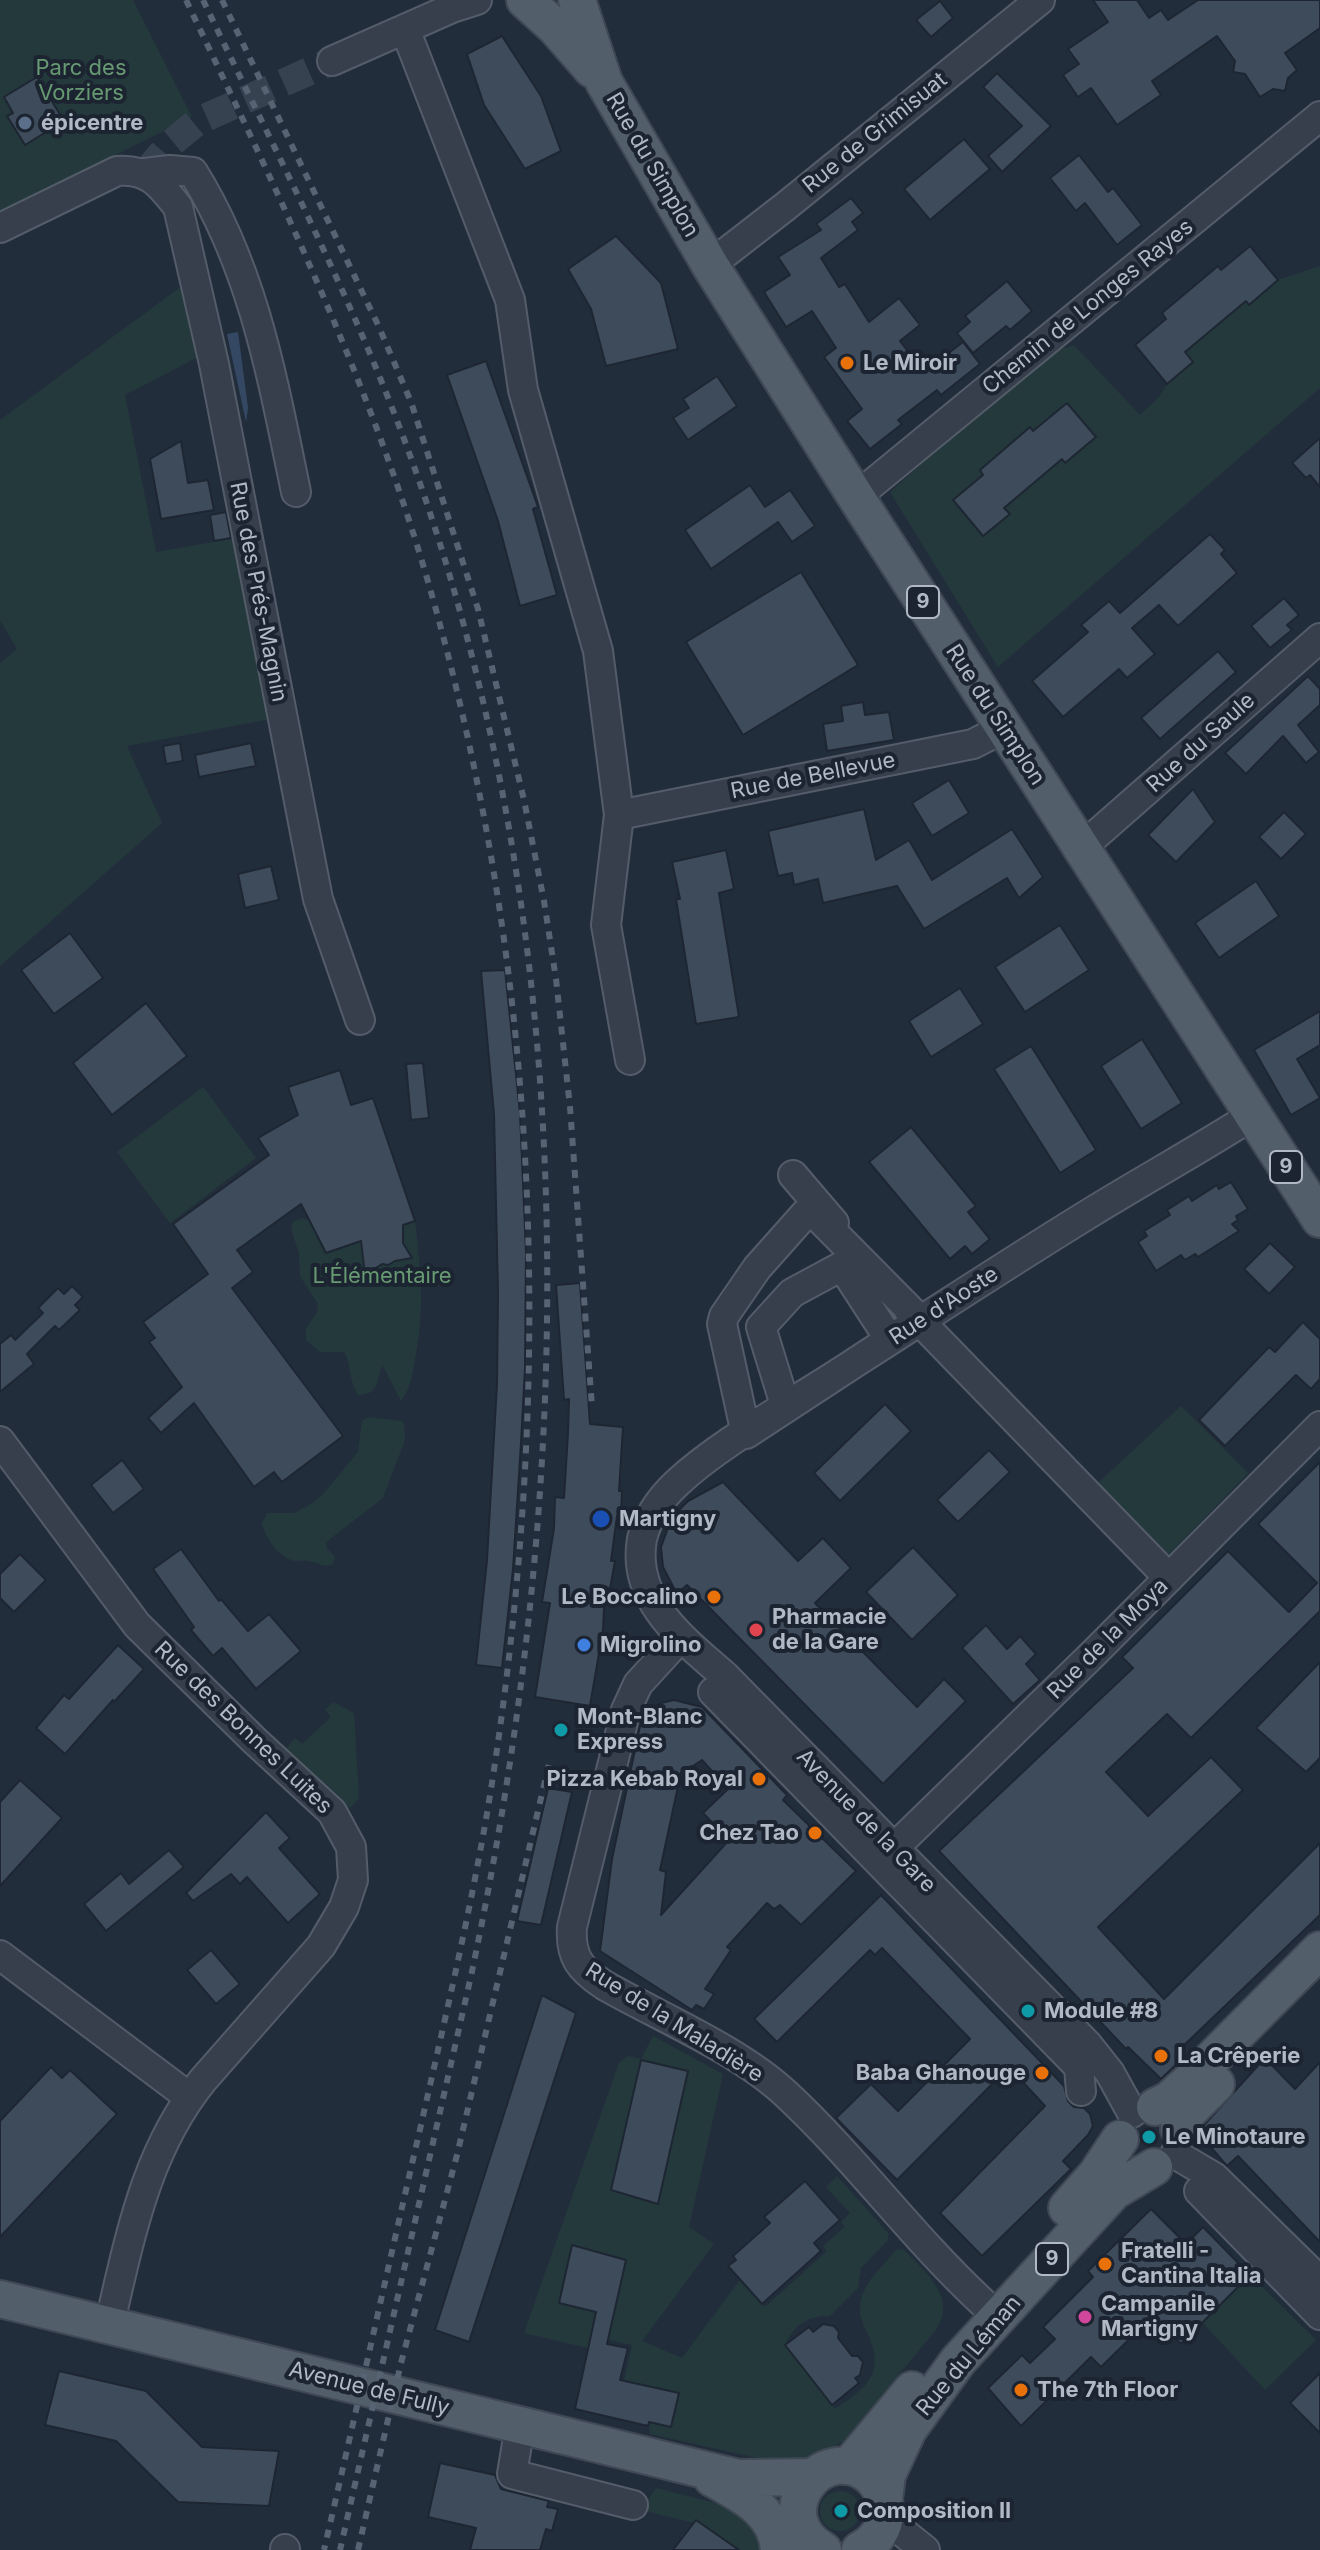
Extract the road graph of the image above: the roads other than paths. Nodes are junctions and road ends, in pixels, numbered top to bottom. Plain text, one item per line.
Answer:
1 (525, 0) edge
2 (577, 0) edge
3 (1040, 0) edge
4 (462, 3) edge
5 (405, 29) junction
6 (332, 61) tunnel mouth
7 (604, 82) junction
8 (1320, 116) edge
9 (145, 173) junction
10 (0, 228) edge
11 (710, 265) junction
12 (296, 492) dead end
13 (856, 497) junction
14 (1320, 638) edge
15 (1004, 728) junction
16 (619, 815) junction
17 (1081, 848) junction
18 (360, 1020) dead end
19 (630, 1060) dead end
20 (1253, 1115) junction
21 (793, 1175) dead end
22 (1320, 1219) edge
23 (920, 1320) junction
24 (890, 1340) junction
25 (786, 1408) junction
26 (1320, 1426) edge
27 (746, 1434) junction
28 (0, 1441) edge
29 (651, 1516) joint
30 (1169, 1578) junction
31 (681, 1637) junction
32 (713, 1692) dead end
33 (893, 1849) junction
34 (1320, 1950) edge
35 (0, 1955) edge
36 (1320, 1979) edge
37 (1081, 2091) dead end
38 (189, 2097) junction
39 (1152, 2135) junction
40 (1199, 2191) dead end
41 (1320, 2281) edge
42 (0, 2299) edge
43 (982, 2302) junction
44 (1320, 2315) edge
45 (109, 2326) junction
46 (520, 2426) junction
47 (693, 2467) junction
48 (829, 2472) junction
49 (738, 2478) junction
50 (885, 2504) junction
51 (633, 2505) dead end
52 (798, 2539) edge
53 (869, 2549) edge
54 (925, 2550) edge

1 - 7 main road, Rue du Simplon / 9
2 - 7 main road, Rue du Simplon / 9
3 - 11 street, Rue de Grimisuat
4 - 5 street
5 - 6 street
5 - 16 street
7 - 11 main road, Rue du Simplon / 9
8 - 13 street, Chemin de Longes Rayes
9 - 10 street
9 - 12 street
9 - 18 street, Rue des Prés-Magnin
11 - 13 main road, Rue du Simplon / 9
13 - 15 main road, Rue du Simplon / 9
14 - 17 street, Rue du Saule
15 - 16 street, Rue de Bellevue
15 - 17 main road, Rue du Simplon / 9
16 - 19 street
17 - 20 main road, Rue du Simplon / 9
20 - 22 main road, Rue du Simplon / 9
20 - 23 street, Rue d'Aoste
21 - 23 street
23 - 24 street, Rue d'Aoste
23 - 27 street
23 - 27 street
23 - 30 street
24 - 25 street, Rue d'Aoste
24 - 25 street
25 - 27 street, Rue d'Aoste
26 - 30 street, Rue de la Moya
27 - 29 street, Rue d'Aoste
28 - 38 street, Rue des Bonnes Luites
29 - 31 street, Avenue de la Gare
30 - 33 street, Rue de la Moya
31 - 33 street, Avenue de la Gare
31 - 43 street, Rue de la Maladière
32 - 37 street
33 - 39 street, Avenue de la Gare
34 - 39 main road, Rue du Léman / 9
35 - 38 street
36 - 39 main road, Rue du Léman / 9
38 - 45 street, Rue des Bonnes Luites
39 - 41 street
39 - 43 main road, Rue du Léman / 9
39 - 50 main road, Rue du Léman / 9
40 - 44 street
42 - 45 main road, Avenue de Fully
43 - 48 main road, Rue du Léman / 9
45 - 46 main road, Avenue de Fully
46 - 47 main road, Avenue de Fully
46 - 51 street
47 - 49 main road, Avenue de Fully
47 - 52 main road
48 - 49 main road, Avenue de Fully
48 - 50 main road
48 - 52 main road, 9
49 - 52 main road, Avenue de Fully
50 - 53 main road, 9
50 - 54 street

